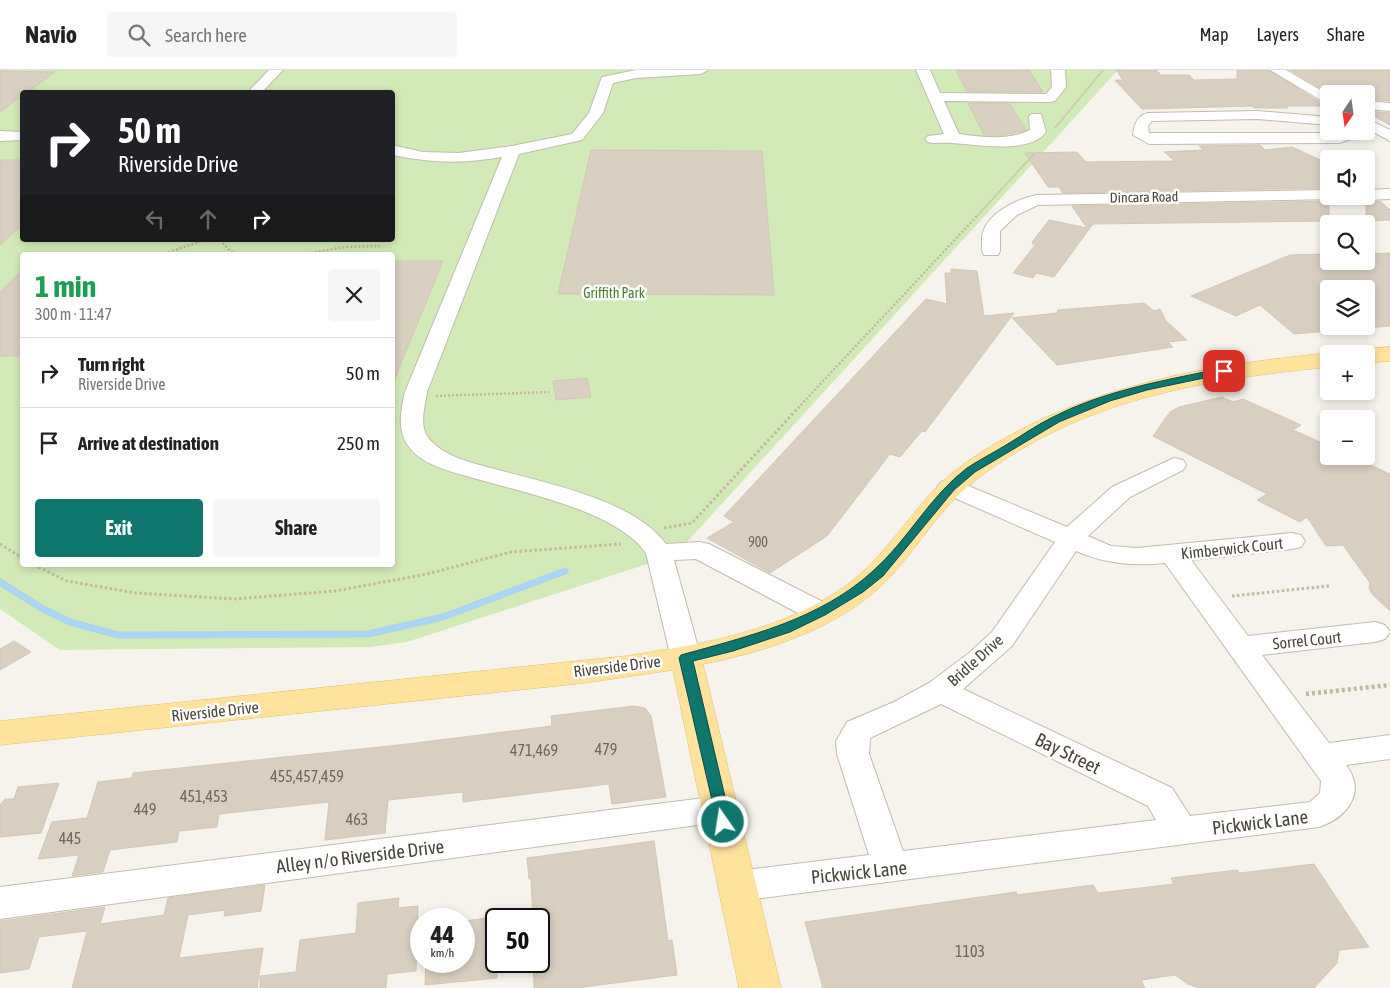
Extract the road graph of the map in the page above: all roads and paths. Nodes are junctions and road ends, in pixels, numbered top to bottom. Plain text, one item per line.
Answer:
1 (276, 70) edge
2 (700, 70) edge
3 (923, 70) edge
4 (1058, 70) edge
5 (1102, 70) edge
6 (1277, 70) edge
7 (257, 90) edge
8 (1320, 96) edge
9 (935, 97) junction
10 (1375, 106) edge
11 (1390, 107) edge
12 (1036, 117) dead end
13 (1320, 121) edge
14 (1375, 127) edge
15 (1054, 130) dead end
16 (0, 136) edge
17 (20, 136) edge
18 (1390, 136) edge
19 (950, 138) junction
20 (1320, 138) edge
21 (933, 139) dead end
22 (395, 151) edge
23 (512, 151) junction
24 (1036, 151) dead end
25 (1375, 194) edge
26 (1390, 194) edge
27 (1320, 195) edge
28 (200, 242) edge
29 (222, 242) edge
30 (380, 246) dead end
31 (171, 252) edge
32 (233, 252) edge
33 (316, 252) edge
34 (991, 252) dead end
35 (1390, 354) edge
36 (1375, 355) edge
37 (1320, 361) edge
38 (549, 392) dead end
39 (415, 397) junction
40 (1174, 465) dead end
41 (950, 487) junction
42 (670, 526) dead end
43 (1071, 538) junction
44 (1292, 541) dead end
45 (0, 544) edge
46 (620, 544) dead end
47 (659, 553) junction
48 (1172, 554) junction
49 (20, 557) edge
50 (37, 567) edge
51 (1329, 586) dead end
52 (1204, 598) junction
53 (821, 612) junction
54 (1375, 632) dead end
55 (1240, 647) junction
56 (686, 658) junction
57 (1390, 685) edge
58 (940, 691) junction
59 (1278, 698) junction
60 (0, 733) edge
61 (1390, 747) edge
62 (1321, 756) junction
63 (720, 809) junction
64 (1181, 832) junction
65 (892, 868) junction
66 (738, 886) junction
67 (0, 903) edge
68 (760, 988) edge

1 - 7 street
2 - 23 lane
3 - 9 street
4 - 9 street
5 - 15 path
6 - 8 street
9 - 19 street
10 - 11 street
12 - 19 street
13 - 20 street
14 - 18 street
16 - 17 street
19 - 21 street
22 - 23 street
23 - 39 lane
24 - 42 path
25 - 26 street
27 - 34 street, Dincara Road
28 - 31 path
29 - 32 path
30 - 33 path
35 - 36 main road
37 - 41 main road, Riverside Drive
38 - 39 path
39 - 47 lane
40 - 43 street, Bridle Drive
41 - 43 street
41 - 53 main road, Riverside Drive
43 - 48 street
43 - 58 street, Bridle Drive
44 - 48 street, Kimberwick Court
45 - 49 path
46 - 50 path
47 - 53 street
47 - 56 lane
48 - 52 street, Pickwick Lane
51 - 52 path
52 - 55 street, Pickwick Lane
53 - 56 main road, Riverside Drive
54 - 55 street, Sorrel Court
55 - 59 street, Pickwick Lane
56 - 60 main road, Riverside Drive
56 - 63 main road
57 - 59 path
58 - 64 street, Bay Street
58 - 65 street, Bridle Drive
59 - 62 street, Pickwick Lane
61 - 62 street
62 - 64 street, Pickwick Lane
63 - 66 main road
63 - 67 street, Alley n/o Riverside Drive
64 - 65 street, Pickwick Lane
65 - 66 street, Pickwick Lane
66 - 68 main road

